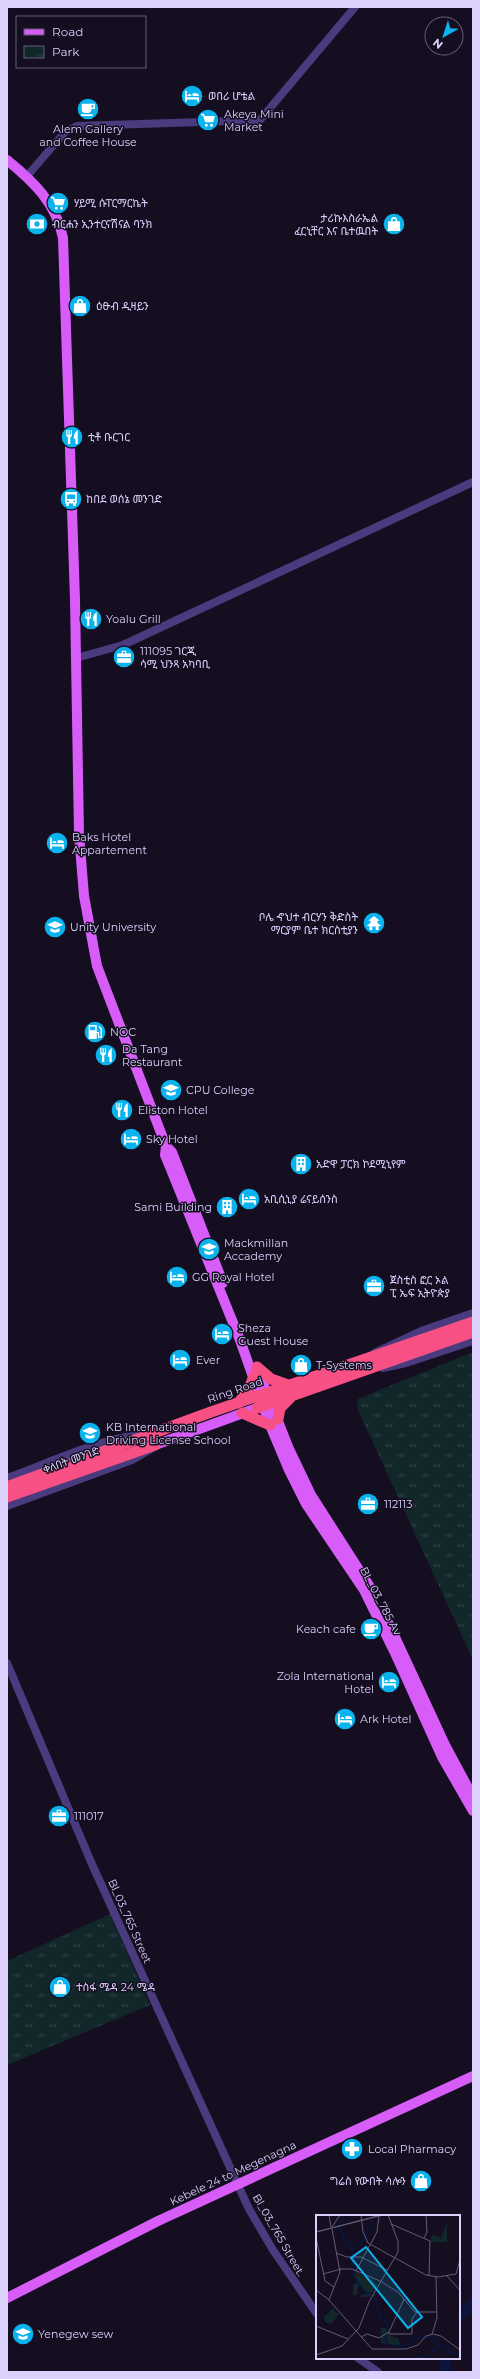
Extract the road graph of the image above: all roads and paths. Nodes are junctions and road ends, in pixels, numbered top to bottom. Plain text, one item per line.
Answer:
1 (355, 7) edge
2 (7, 160) edge
3 (27, 176) junction
4 (473, 482) edge
5 (76, 658) junction
6 (473, 1313) edge
7 (473, 1322) edge
8 (473, 1332) edge
9 (473, 1341) edge
10 (368, 1363) junction
11 (255, 1372) junction
12 (290, 1390) junction
13 (264, 1401) junction
14 (241, 1408) junction
15 (274, 1422) junction
16 (148, 1436) junction
17 (155, 1445) junction
18 (7, 1478) edge
19 (7, 1487) edge
20 (7, 1497) edge
21 (7, 1506) edge
22 (7, 1663) edge
23 (473, 1797) edge
24 (473, 1811) edge
25 (473, 2076) edge
26 (239, 2185) junction
27 (7, 2298) edge
28 (316, 2313) edge
29 (359, 2359) edge
30 (378, 2372) edge

1 - 3 street
2 - 3 main road, BL_03_785 Av
3 - 5 main road, BL_03_785 Av
4 - 5 street
5 - 11 main road, BL_03_785 Av
6 - 10 street
7 - 10 highway, Ring Road
8 - 10 highway, Ring Road
9 - 10 street
10 - 12 highway, Ring Road
11 - 12 highway
11 - 13 main road, BL_03_785 Av
11 - 14 highway
12 - 13 highway, Ring Road
12 - 15 highway
13 - 14 highway, Ring Road
13 - 15 main road, BL_03_785 Av
14 - 15 highway
14 - 16 highway, Ring Road
14 - 17 main road, ቀለበት መንገድ
15 - 23 main road, BL_03_785 Av
15 - 24 main road, BL_03_785 Av
16 - 18 street
16 - 19 highway, Ring Road
17 - 20 highway, ቀለበት መንገድ
17 - 21 street
22 - 26 street, Bl_03_765 Street
25 - 26 main road, Kebele 24 to Megenagna
26 - 27 main road, Kebele 24 to Megenagna
26 - 28 street, Bl_03_765 Street.
29 - 30 street

